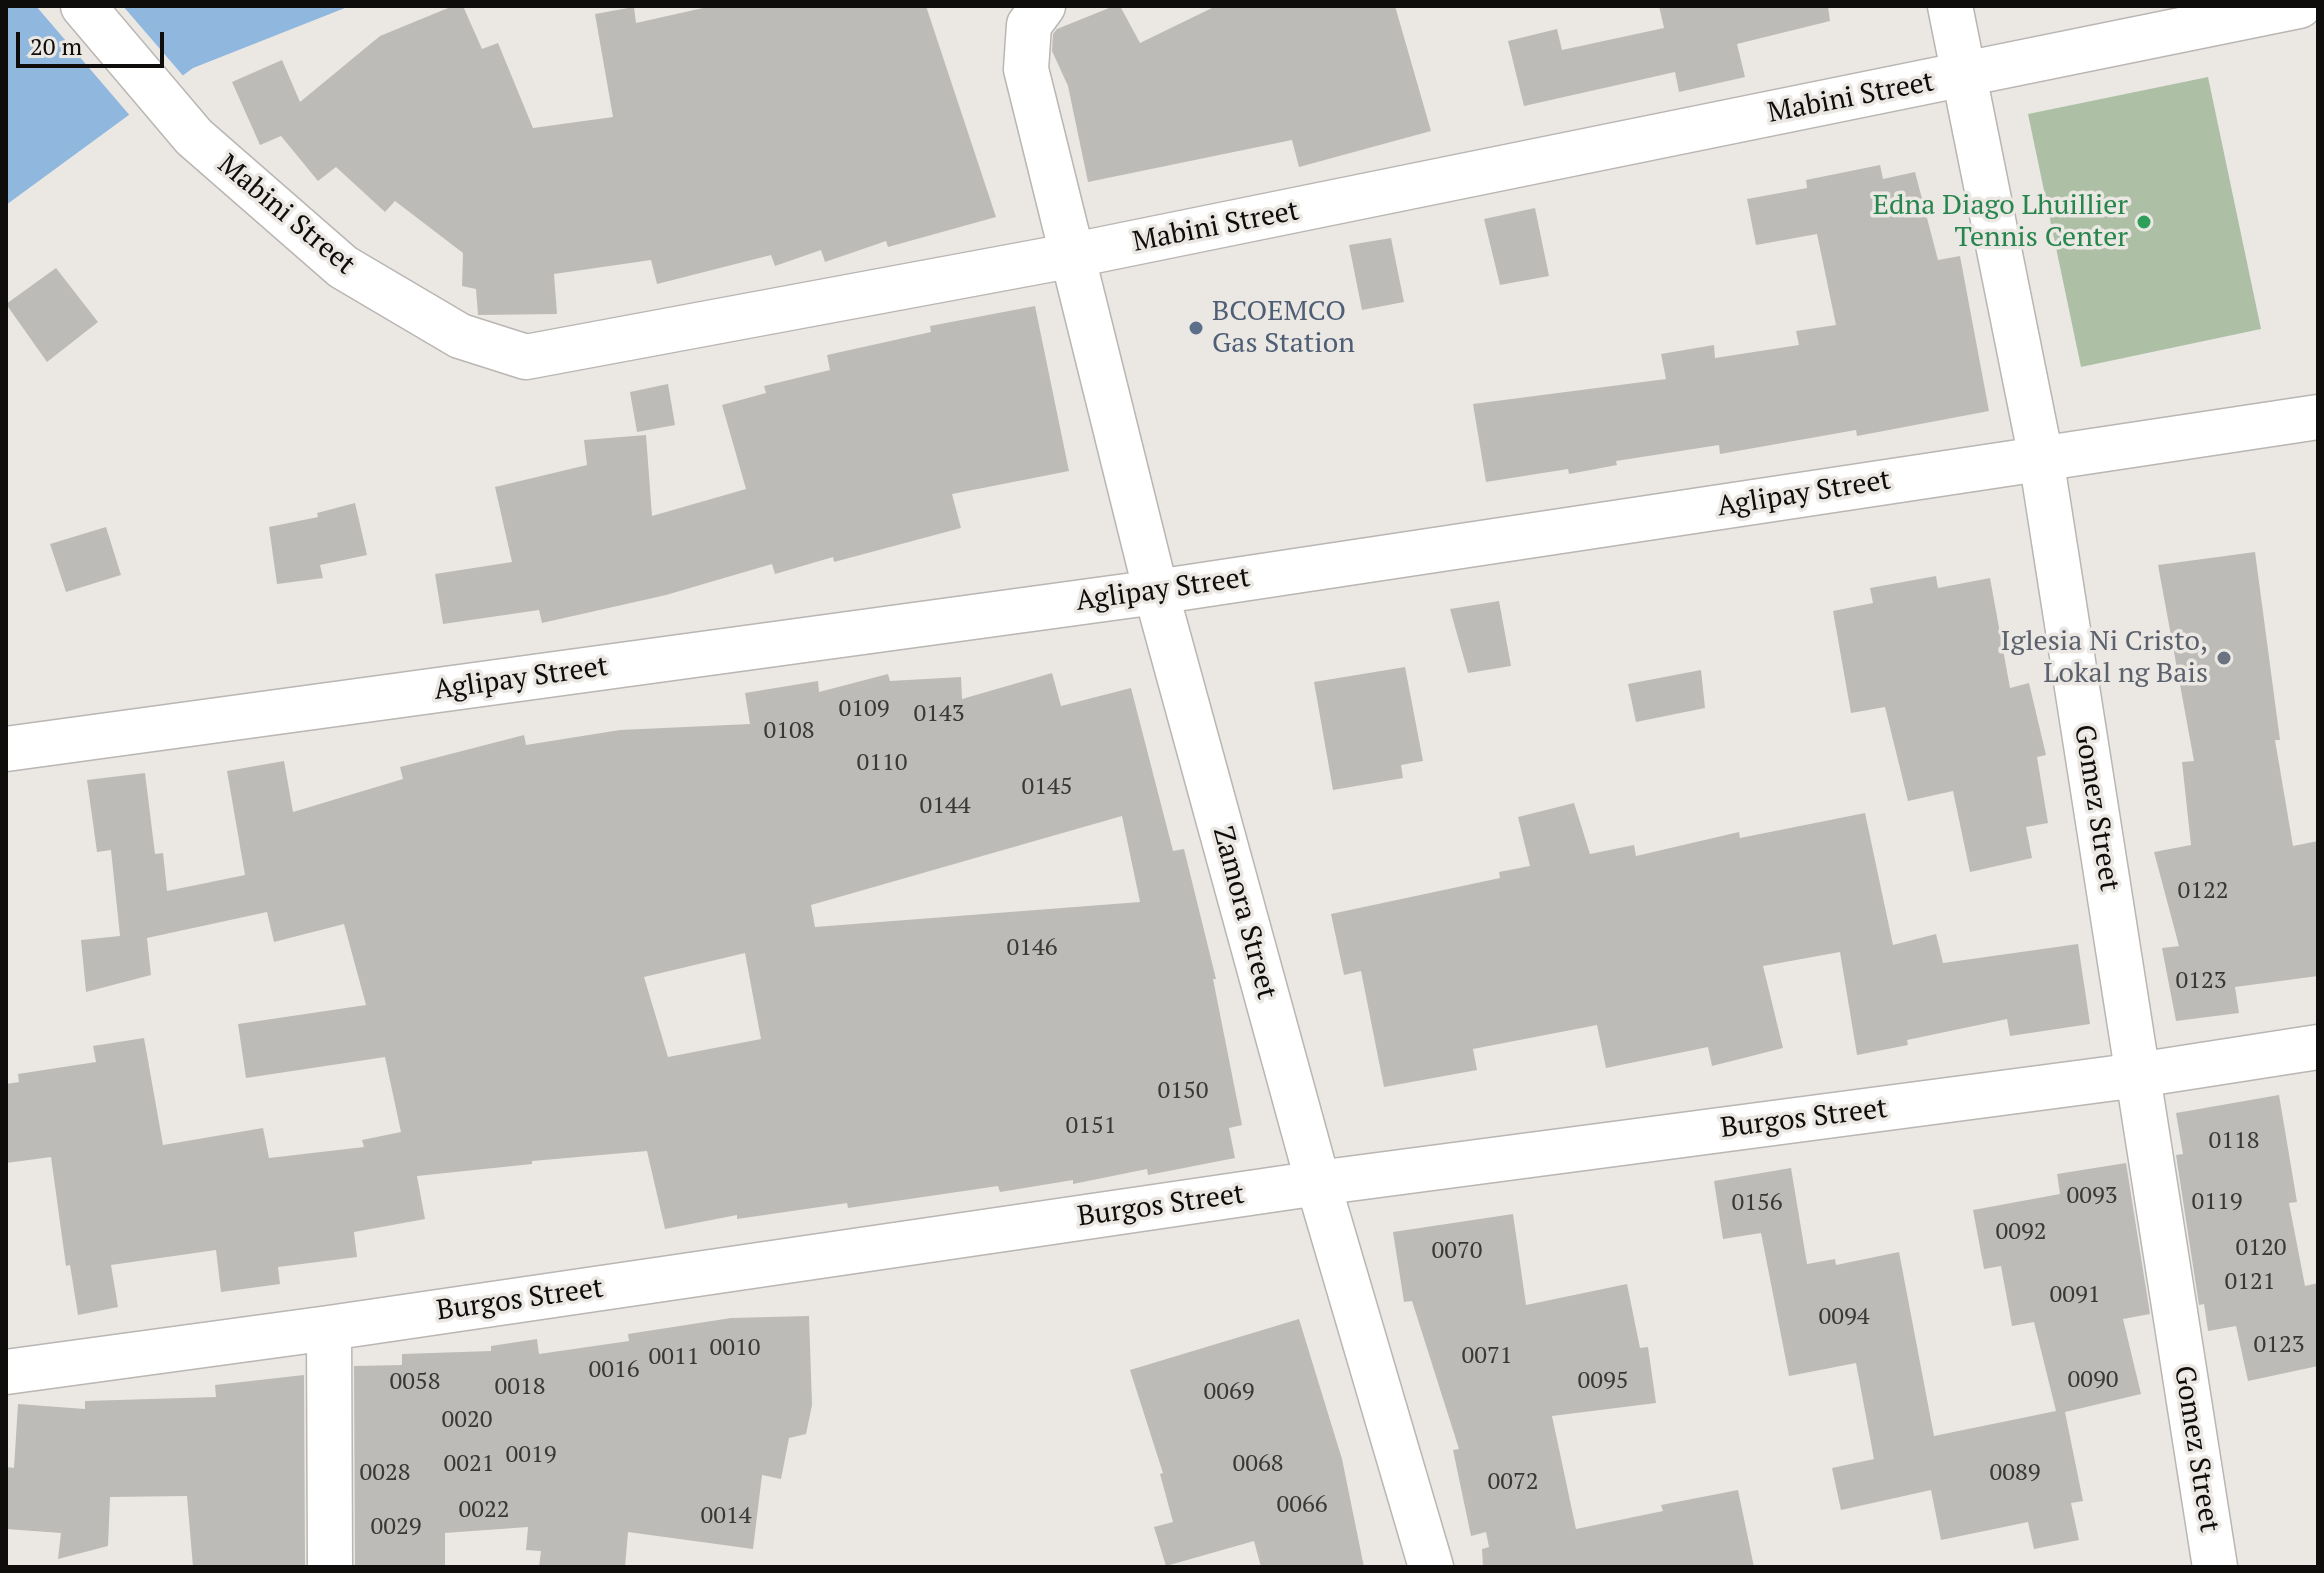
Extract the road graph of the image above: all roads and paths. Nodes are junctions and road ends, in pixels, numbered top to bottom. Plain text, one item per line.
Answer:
1 (83, 6) edge
2 (1043, 6) edge
3 (1950, 6) edge
4 (2299, 6) edge
5 (1962, 76) junction
6 (1074, 255) junction
7 (2318, 417) edge
8 (2041, 458) junction
9 (1156, 592) junction
10 (6, 749) edge
11 (2318, 1047) edge
12 (2138, 1075) junction
13 (1318, 1183) junction
14 (329, 1328) junction
15 (6, 1372) edge
16 (330, 1567) edge
17 (1431, 1567) edge
18 (2215, 1567) edge

1 - 6 street, Mabini Street
2 - 6 street, Zamora Street
3 - 5 street, Gomez Street
4 - 5 street, Mabini Street
5 - 6 street, Mabini Street
5 - 8 street, Gomez Street
6 - 9 street, Zamora Street
7 - 8 street, Aglipay Street
8 - 9 street, Aglipay Street
8 - 12 street, Gomez Street
9 - 10 street, Aglipay Street
9 - 13 street, Zamora Street
11 - 12 street, Burgos Street
12 - 13 street, Burgos Street
12 - 18 street, Gomez Street
13 - 14 street, Burgos Street
13 - 17 street, Zamora Street
14 - 15 street, Burgos Street
14 - 16 street

